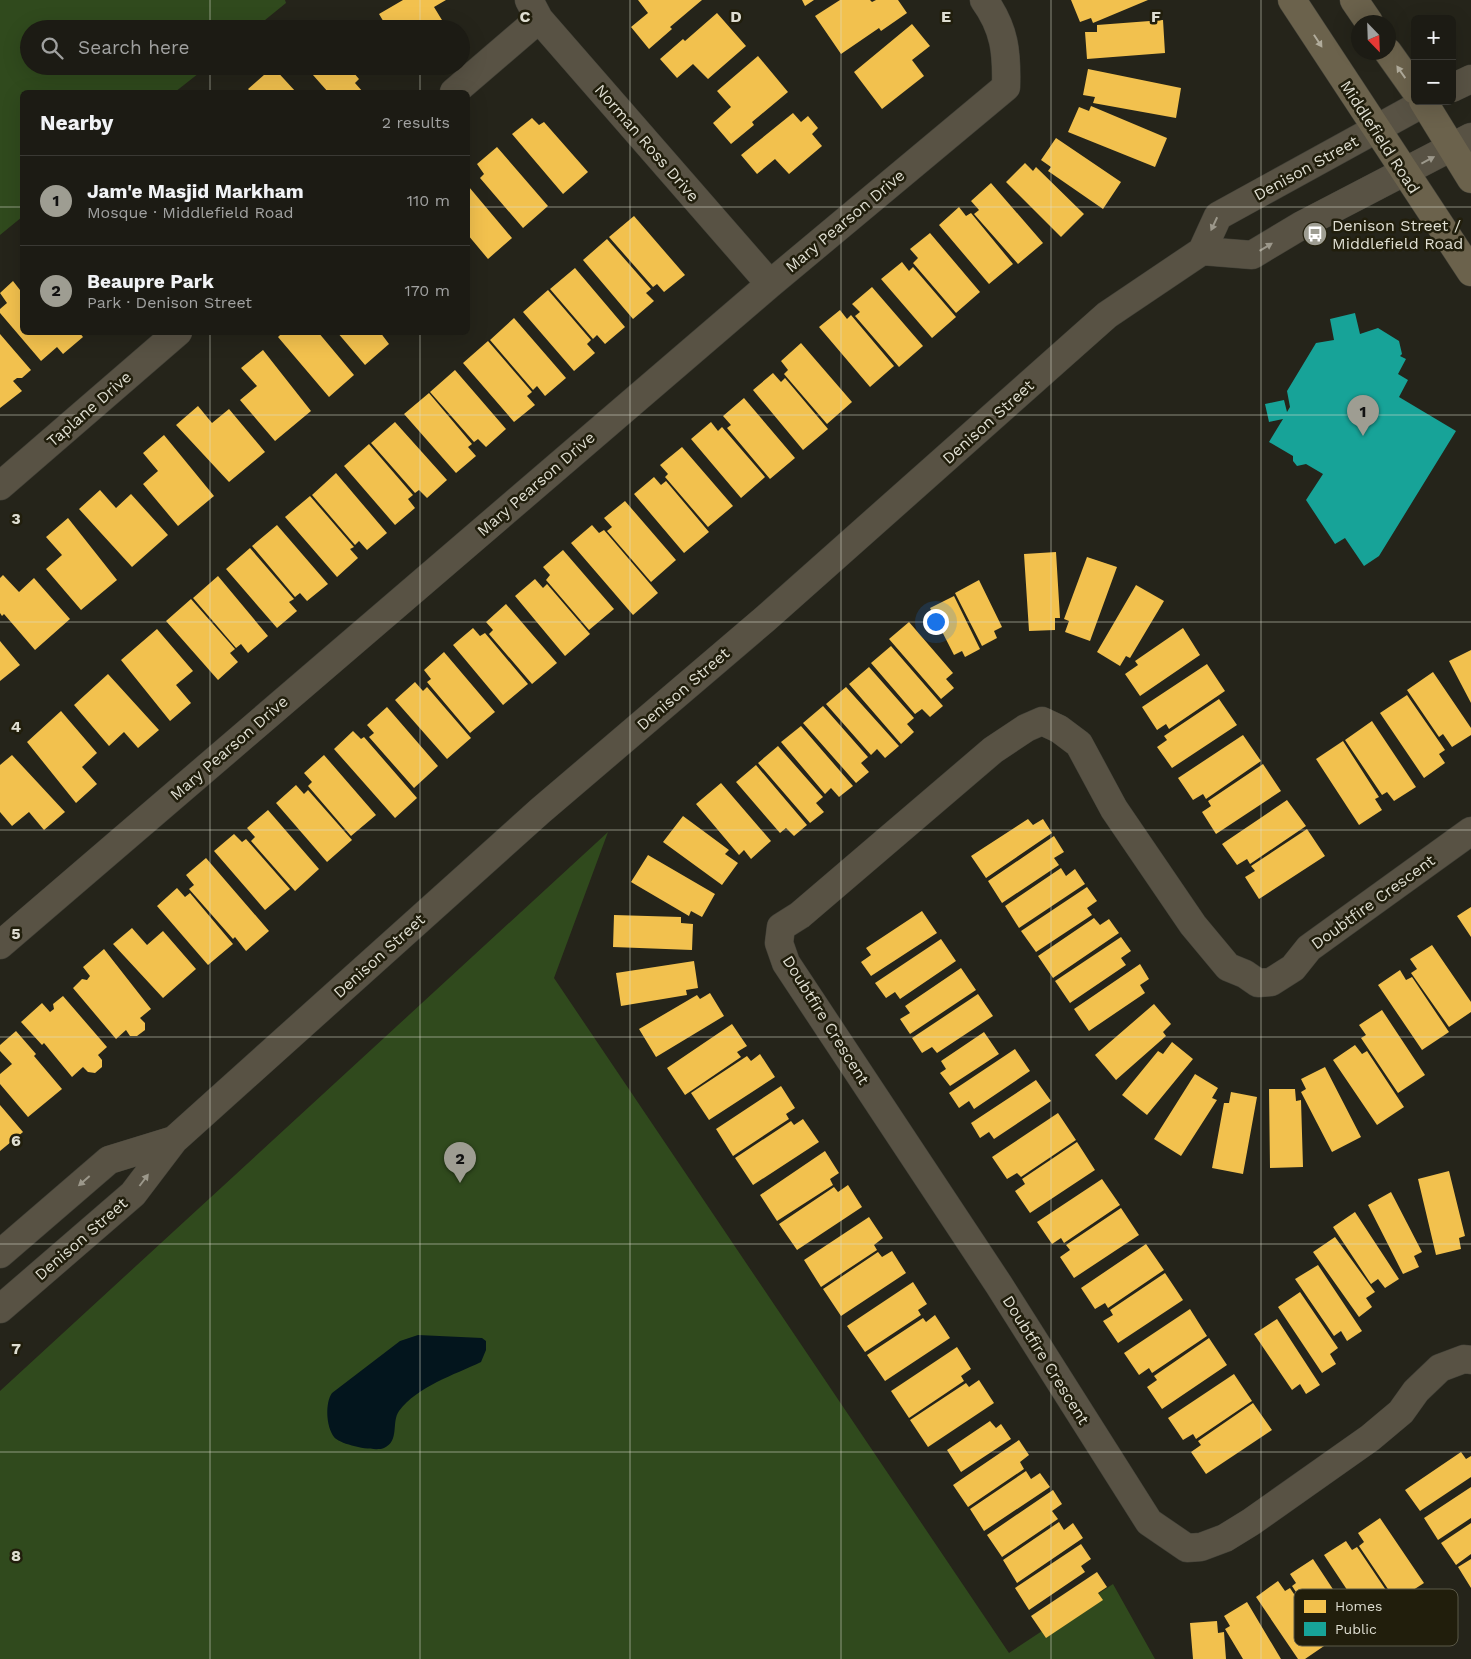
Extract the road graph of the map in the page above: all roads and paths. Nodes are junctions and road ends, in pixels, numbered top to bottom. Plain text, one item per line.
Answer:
1 (984, 0) edge
2 (1292, 0) edge
3 (1354, 0) edge
4 (534, 10) edge
5 (1364, 15) edge
6 (1394, 60) edge
7 (1471, 80) edge
8 (1411, 84) edge
9 (1456, 86) edge
10 (456, 90) edge
11 (1413, 105) edge
12 (1428, 105) edge
13 (1376, 130) junction
14 (1462, 142) edge
15 (1404, 173) junction
16 (1471, 180) edge
17 (1202, 251) junction
18 (1471, 272) edge
19 (770, 284) junction
20 (175, 335) edge
21 (0, 486) edge
22 (1471, 831) edge
23 (0, 945) edge
24 (174, 1140) junction
25 (0, 1254) edge
26 (0, 1309) edge
27 (1471, 1360) edge

1 - 19 street, Mary Pearson Drive
2 -> 13 main road, Middlefield Road
3 - 5 main road
4 - 10 street
4 - 19 street, Norman Ross Drive
8 -> 6 main road
7 - 9 street
11 - 13 street, Denison Street
12 - 14 main road
13 - 15 main road, Middlefield Road
13 -> 17 street, Denison Street
15 -> 14 street
14 - 16 main road
17 -> 15 street
15 - 18 main road, Middlefield Road
17 - 24 street, Denison Street
19 - 23 street, Mary Pearson Drive
20 - 21 street, Taplane Drive
22 - 27 street, Doubtfire Crescent
24 -> 25 street, Denison Street
26 -> 24 street, Denison Street

